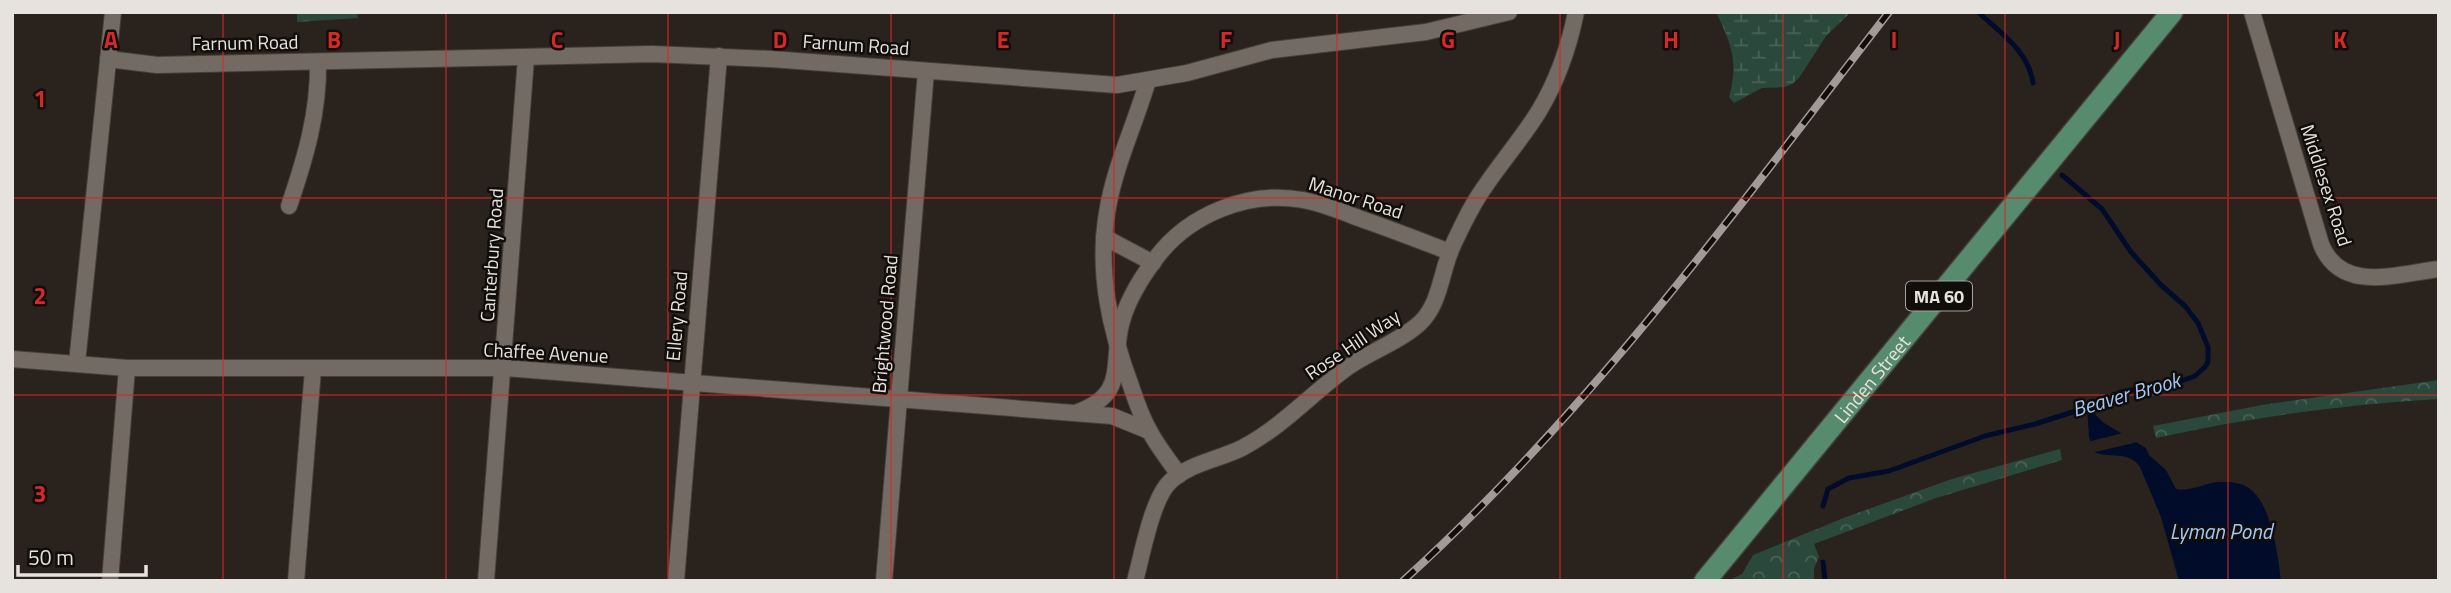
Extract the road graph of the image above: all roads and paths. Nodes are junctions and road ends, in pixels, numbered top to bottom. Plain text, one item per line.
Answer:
1 (113, 12) edge
2 (1509, 12) edge
3 (1576, 12) edge
4 (2172, 12) edge
5 (2252, 12) edge
6 (719, 56) junction
7 (526, 58) junction
8 (108, 59) junction
9 (318, 62) junction
10 (926, 71) junction
11 (1148, 80) junction
12 (289, 206) dead end
13 (1104, 237) junction
14 (1450, 252) junction
15 (1153, 263) junction
16 (2439, 269) edge
17 (1117, 348) junction
18 (12, 359) edge
19 (77, 363) junction
20 (127, 368) junction
21 (313, 369) junction
22 (503, 369) junction
23 (691, 383) junction
24 (899, 400) junction
25 (1076, 413) junction
26 (1149, 431) junction
27 (1179, 475) junction
28 (110, 581) edge
29 (296, 581) edge
30 (486, 581) edge
31 (676, 581) edge
32 (884, 581) edge
33 (1135, 581) edge
34 (1705, 581) edge

1 - 8 street
2 - 11 street, Farnum Road
3 - 14 street, Rose Hill Way
4 - 34 main road, Linden Street / MA 60
5 - 16 street, Middlesex Road
6 - 7 street, Farnum Road
6 - 10 street, Farnum Road
6 - 23 street, Ellery Road
7 - 9 street, Farnum Road
7 - 22 street, Canterbury Road
8 - 9 street, Farnum Road
8 - 19 street
9 - 12 street
10 - 11 street, Farnum Road
10 - 24 street, Brightwood Road
11 - 13 street
13 - 15 street
13 - 17 street
14 - 15 street, Manor Road
14 - 27 street, Rose Hill Way
15 - 17 street, Manor Road
17 - 25 street
17 - 26 street
18 - 19 street, Chaffee Avenue
19 - 20 street, Chaffee Avenue
20 - 21 street, Chaffee Avenue
20 - 28 street
21 - 22 street, Chaffee Avenue
21 - 29 street
22 - 23 street, Chaffee Avenue
22 - 30 street, Canterbury Road
23 - 24 street, Chaffee Avenue
23 - 31 street, Ellery Road
24 - 25 street, Chaffee Avenue
24 - 32 street, Brightwood Road
25 - 26 street, Chaffee Avenue
26 - 27 street
27 - 33 street, Rose Hill Way

